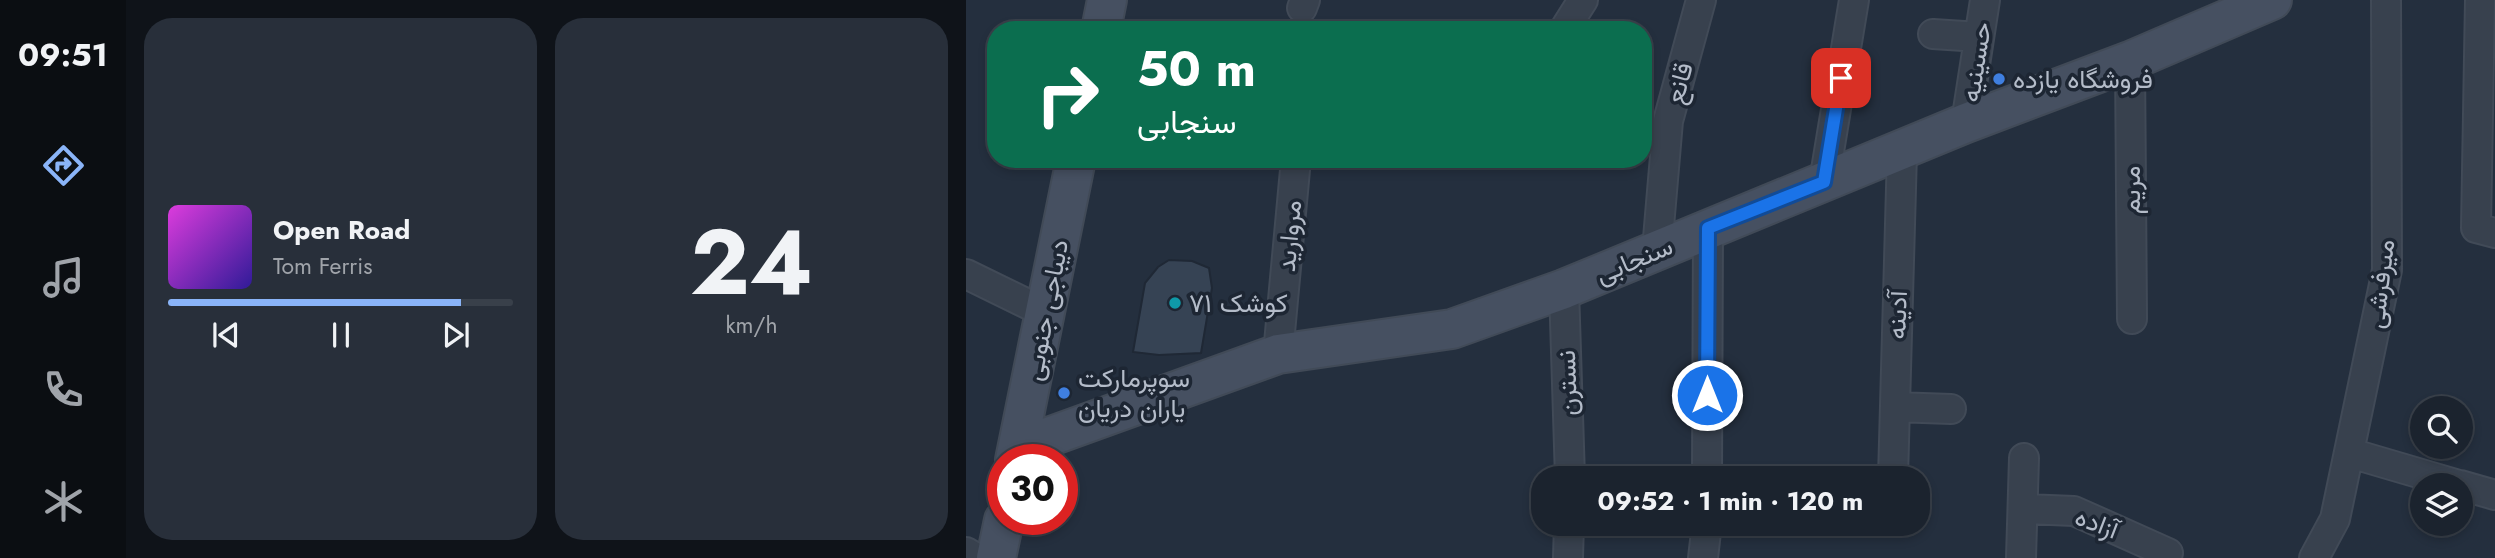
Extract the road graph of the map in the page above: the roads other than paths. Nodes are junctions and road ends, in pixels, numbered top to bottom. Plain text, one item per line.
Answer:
1 (1107, 0) edge
2 (1583, 0) edge
3 (1701, 0) edge
4 (1854, 0) edge
5 (1985, 0) edge
6 (2272, 0) edge
7 (2386, 0) edge
8 (2480, 0) edge
9 (1103, 21) edge
10 (1570, 21) edge
11 (1933, 34) dead end
12 (1979, 37) junction
13 (2130, 61) junction
14 (1966, 123) junction
15 (1902, 152) junction
16 (1074, 168) edge
17 (1295, 168) edge
18 (1824, 182) junction
19 (1708, 228) junction
20 (2495, 233) edge
21 (1657, 250) junction
22 (966, 274) edge
23 (1564, 289) junction
24 (1046, 313) junction
25 (2132, 319) dead end
26 (1278, 354) junction
27 (1895, 407) junction
28 (1951, 410) dead end
29 (1019, 444) edge
30 (1043, 444) edge
31 (2350, 453) junction
32 (2024, 458) dead end
33 (1570, 466) edge
34 (1707, 466) edge
35 (1893, 466) edge
36 (2419, 473) edge
37 (2473, 489) edge
38 (2495, 495) edge
39 (2023, 509) junction
40 (1001, 535) edge
41 (1569, 536) edge
42 (1706, 536) edge
43 (966, 552) edge
44 (2168, 553) dead end
45 (976, 558) edge
46 (996, 558) edge
47 (1568, 558) edge
48 (1703, 558) edge
49 (2021, 558) edge
50 (2314, 558) edge

1 - 9 street
2 - 10 street
3 - 21 street, قانع
4 - 18 street
5 - 12 street, حسینیه
6 - 13 street, سنجابی
7 - 31 street, میرفرشی
8 - 20 street
11 - 12 street
12 - 14 street, حسینیه
13 - 14 street, سنجابی
13 - 25 street, مریم
14 - 15 street, سنجابی
15 - 18 street, سنجابی
15 - 27 street, آدینه
16 - 24 street, دیباجی جنوبی
17 - 26 street, مروارید
18 - 19 street, سنجابی
19 - 21 street, سنجابی
19 - 34 street
21 - 23 street, سنجابی
22 - 24 street
23 - 26 street, سنجابی
23 - 33 street, نسترن
24 - 29 street, دیباجی جنوبی
26 - 30 street, سنجابی
27 - 28 street
27 - 35 street, آدینه
31 - 36 street
31 - 50 street, میرفرشی
32 - 39 street
37 - 38 street
39 - 44 street, آزاده
39 - 49 street
40 - 46 street
41 - 47 street
42 - 48 street
43 - 45 street

